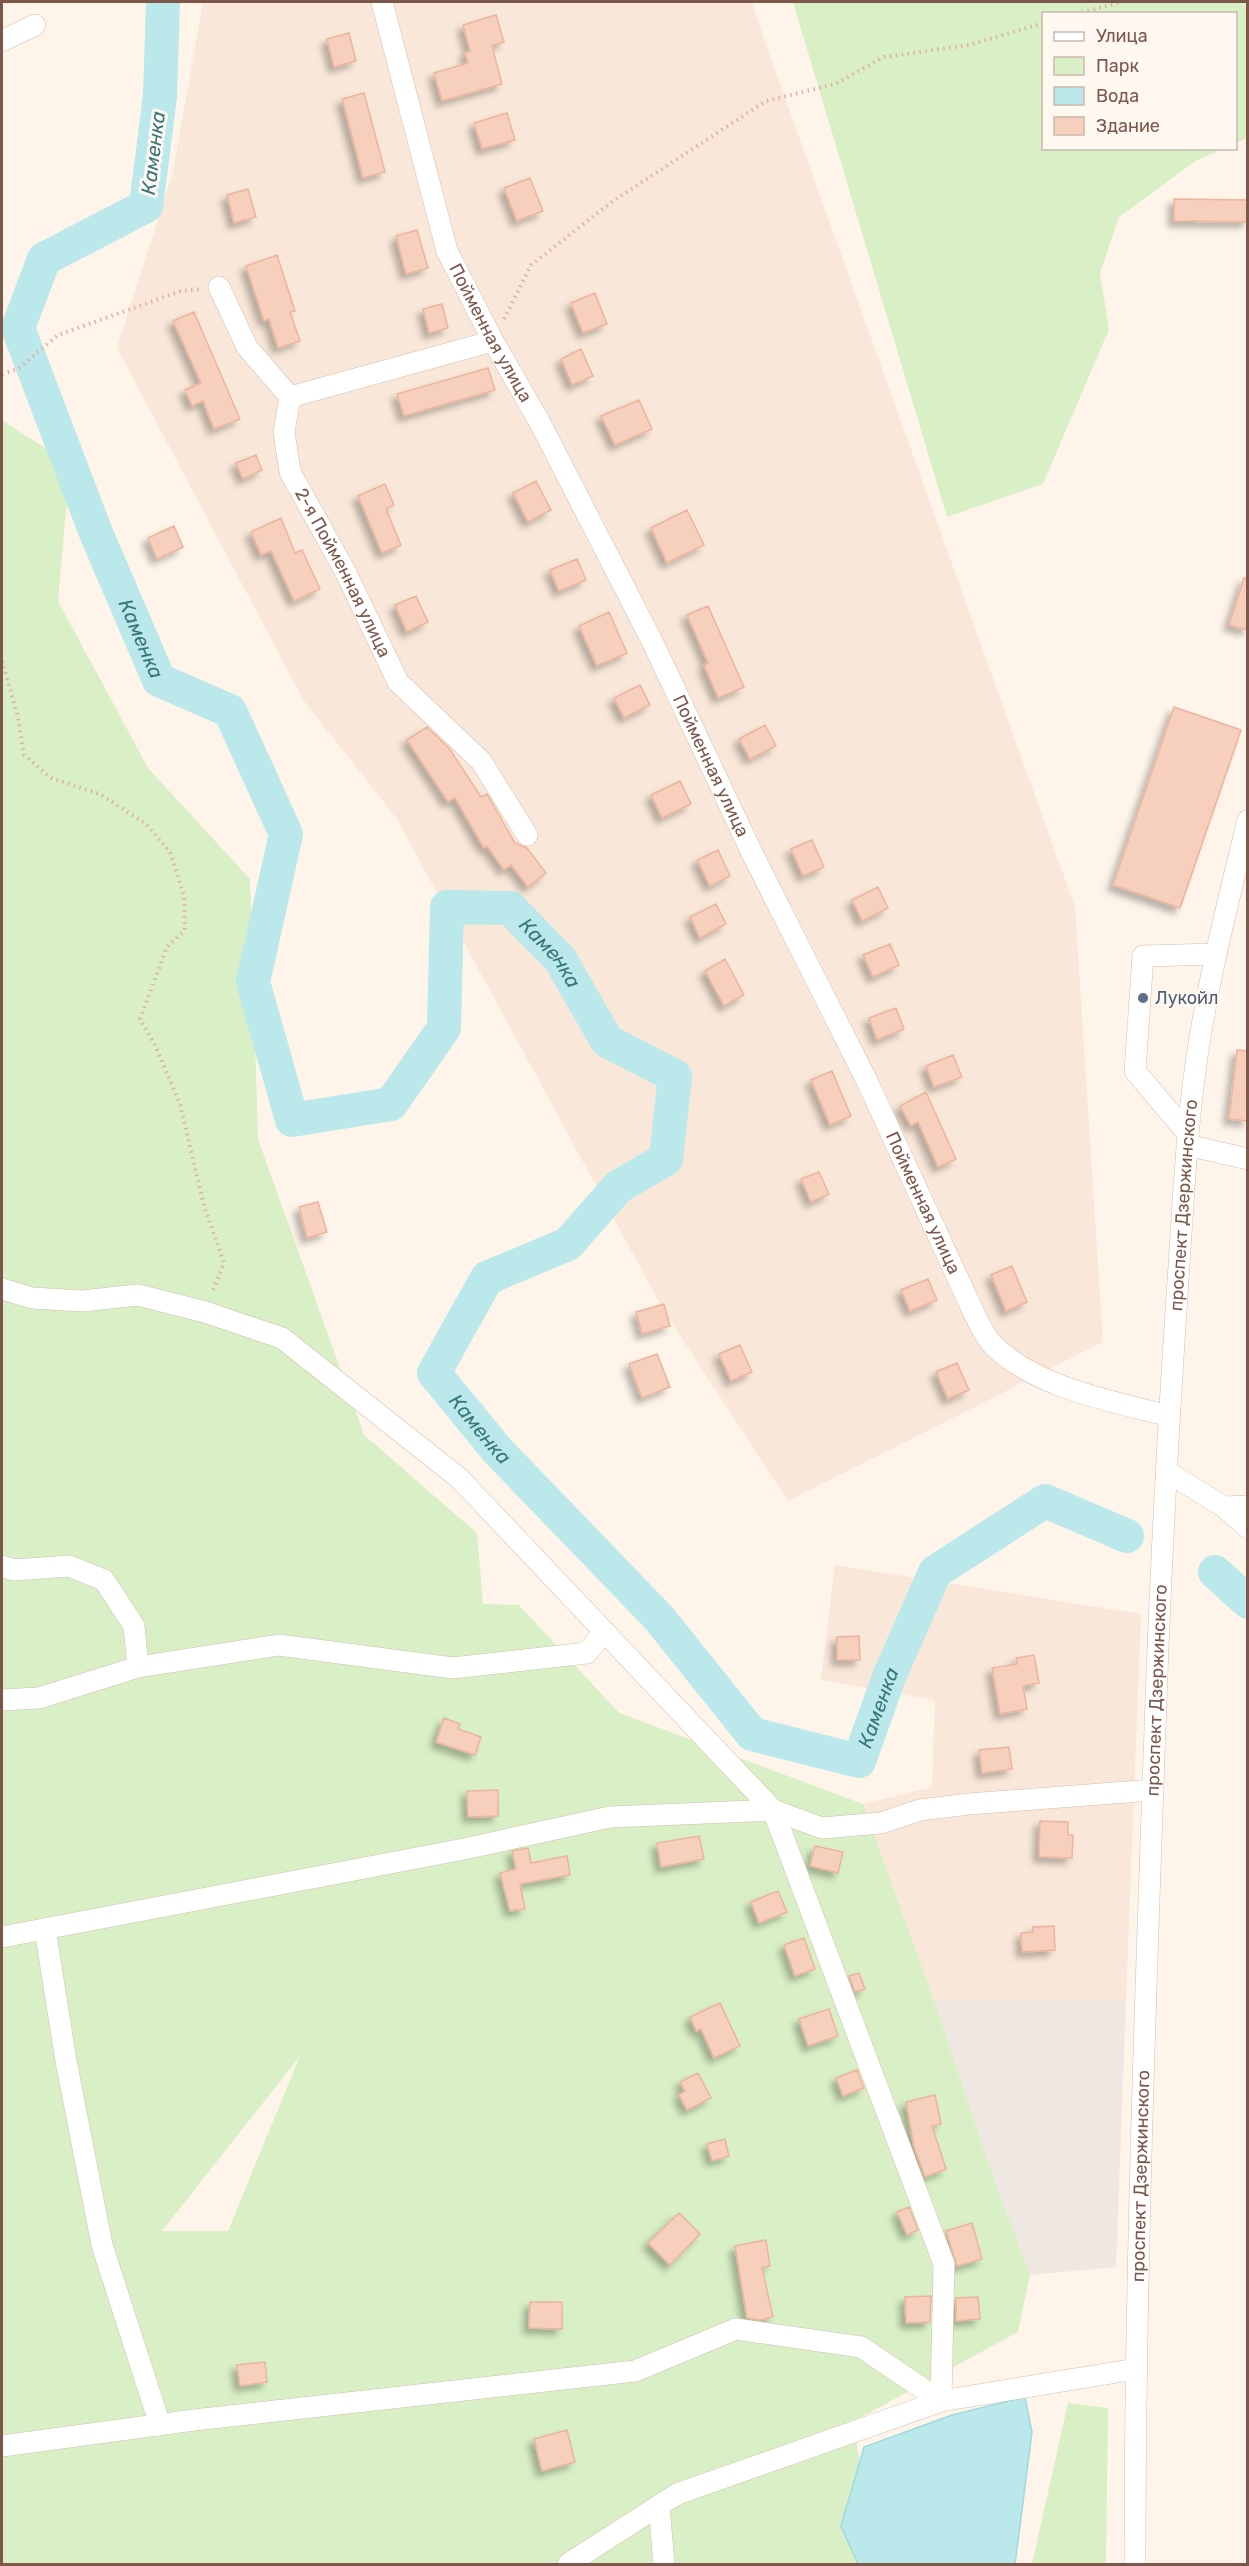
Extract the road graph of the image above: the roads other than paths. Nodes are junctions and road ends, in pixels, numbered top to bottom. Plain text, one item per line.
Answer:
1 (382, 2) edge
2 (34, 25) dead end
3 (2, 41) edge
4 (219, 286) road end
5 (493, 341) junction
6 (290, 397) junction
7 (1248, 820) edge
8 (527, 835) dead end
9 (1215, 954) junction
10 (1188, 1139) junction
11 (1248, 1159) edge
12 (2, 1289) edge
13 (1169, 1416) junction
14 (1166, 1471) junction
15 (1248, 1506) edge
16 (1224, 1507) junction
17 (1248, 1528) edge
18 (2, 1566) edge
19 (604, 1631) junction
20 (138, 1667) junction
21 (2, 1700) edge
22 (1153, 1790) junction
23 (773, 1810) junction
24 (45, 1929) junction
25 (2, 1937) edge
26 (1136, 2369) junction
27 (941, 2401) junction
28 (160, 2425) junction
29 (2, 2446) edge
30 (659, 2506) junction
31 (568, 2565) edge
32 (664, 2565) edge
33 (1135, 2565) edge

1 - 5 street, Пойменная улица
2 - 3 street
4 - 6 street
5 - 6 street
5 - 13 street, Пойменная улица
6 - 8 street, 2-я Пойменная улица
7 - 9 street, проспект Дзержинского
9 - 10 street, проспект Дзержинского
9 - 10 street
10 - 11 street
10 - 13 street, проспект Дзержинского
12 - 19 street
13 - 14 street, проспект Дзержинского
14 - 16 street
14 - 22 street, проспект Дзержинского
15 - 16 street
16 - 17 street
18 - 20 street
19 - 20 street
19 - 23 street
20 - 21 street
22 - 23 street
22 - 26 street, проспект Дзержинского
23 - 24 street
23 - 27 street
24 - 25 street
24 - 28 street
26 - 27 street
26 - 33 street, проспект Дзержинского
27 - 28 street
27 - 30 street
28 - 29 street
30 - 31 street
30 - 32 street

